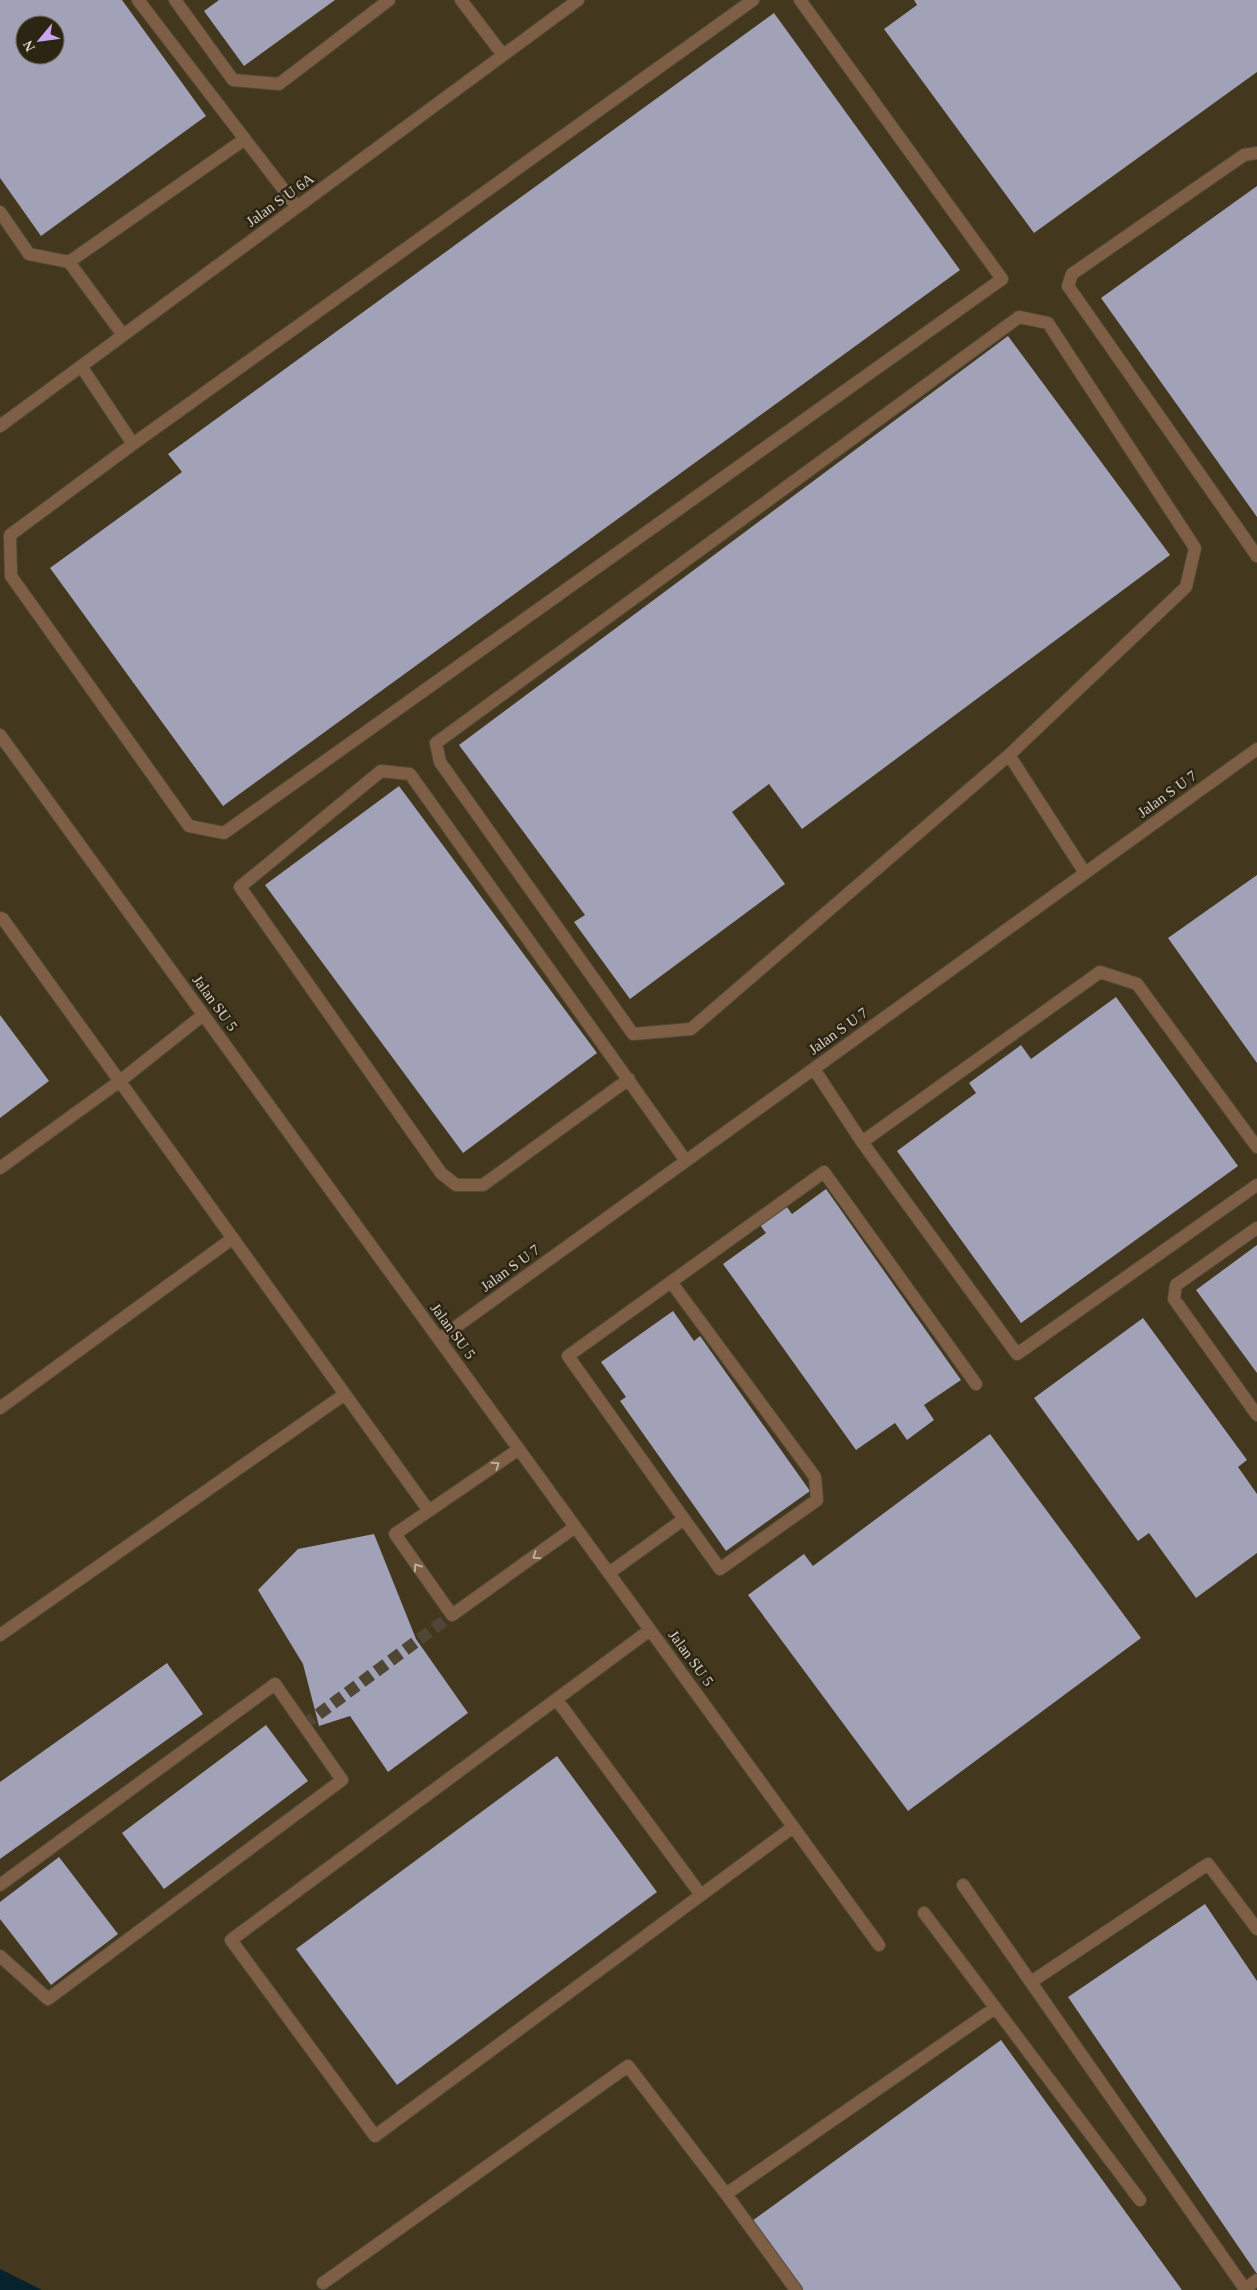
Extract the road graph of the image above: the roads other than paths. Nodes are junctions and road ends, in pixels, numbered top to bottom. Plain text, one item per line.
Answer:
1 (138, 0) edge
2 (174, 0) edge
3 (390, 0) edge
4 (461, 0) edge
5 (578, 0) edge
6 (752, 0) edge
7 (800, 0) edge
8 (503, 55) junction
9 (245, 139) junction
10 (1257, 153) edge
11 (297, 207) junction
12 (0, 212) edge
13 (69, 262) junction
14 (123, 336) junction
15 (81, 366) junction
16 (0, 426) edge
17 (133, 444) junction
18 (1257, 556) edge
19 (0, 737) edge
20 (1257, 749) edge
21 (1009, 755) junction
22 (1085, 873) junction
23 (0, 918) edge
24 (203, 1015) junction
25 (814, 1069) junction
26 (629, 1079) junction
27 (120, 1081) junction
28 (862, 1142) junction
29 (1257, 1147) edge
30 (686, 1161) junction
31 (0, 1168) edge
32 (1257, 1185) edge
33 (1257, 1228) edge
34 (233, 1238) junction
35 (671, 1282) junction
36 (439, 1339) junction
37 (976, 1384) dead end
38 (345, 1394) junction
39 (0, 1408) edge
40 (1257, 1415) edge
41 (519, 1449) junction
42 (429, 1511) junction
43 (684, 1519) junction
44 (575, 1527) junction
45 (609, 1573) junction
46 (650, 1630) junction
47 (0, 1635) edge
48 (557, 1700) junction
49 (793, 1827) junction
50 (0, 1885) edge
51 (963, 1885) dead end
52 (701, 1895) junction
53 (924, 1913) dead end
54 (1257, 1930) edge
55 (879, 1945) dead end
56 (0, 1956) edge
57 (1031, 1982) junction
58 (996, 2008) junction
59 (726, 2194) junction
60 (1140, 2200) dead end
61 (1257, 2280) edge
62 (323, 2283) dead end
63 (796, 2290) edge

1 - 9 street
2 - 3 street
4 - 8 street
5 - 8 street, Jalan S U 6A
6 - 17 street
7 - 17 street
8 - 11 street, Jalan S U 6A
9 - 11 street
9 - 13 street
10 - 18 street
11 - 14 street, Jalan S U 6A
12 - 13 street
13 - 14 street
14 - 15 street, Jalan S U 6A
15 - 16 street, Jalan S U 6A
15 - 17 street
19 - 24 street, Jalan SU 5
20 - 22 street, Jalan S U 7
21 - 21 street
21 - 22 street
22 - 25 street, Jalan S U 7
23 - 27 street
24 - 27 street
24 - 36 street, Jalan SU 5
25 - 28 street
25 - 30 street, Jalan S U 7
26 - 26 street
26 - 30 street
27 - 31 street
27 - 34 street
28 - 29 street
28 - 32 street
30 - 36 street, Jalan S U 7
33 - 40 street
34 - 38 street
34 - 39 street
35 - 37 street
35 - 43 street
35 - 43 street
36 - 41 street, Jalan SU 5
38 - 42 street
38 - 47 street
42 -> 41 street
41 - 44 street, Jalan SU 5
44 -> 42 street
43 - 45 street
44 - 45 street, Jalan SU 5
45 - 46 street, Jalan SU 5
46 - 48 street
46 - 49 street, Jalan SU 5
48 - 52 street
48 - 52 street
49 - 52 street
49 - 55 street, Jalan SU 5
50 - 56 street
51 - 57 street
53 - 58 street
54 - 57 street
57 - 61 street
58 - 59 street
58 - 60 street
59 - 62 street
59 - 63 street

